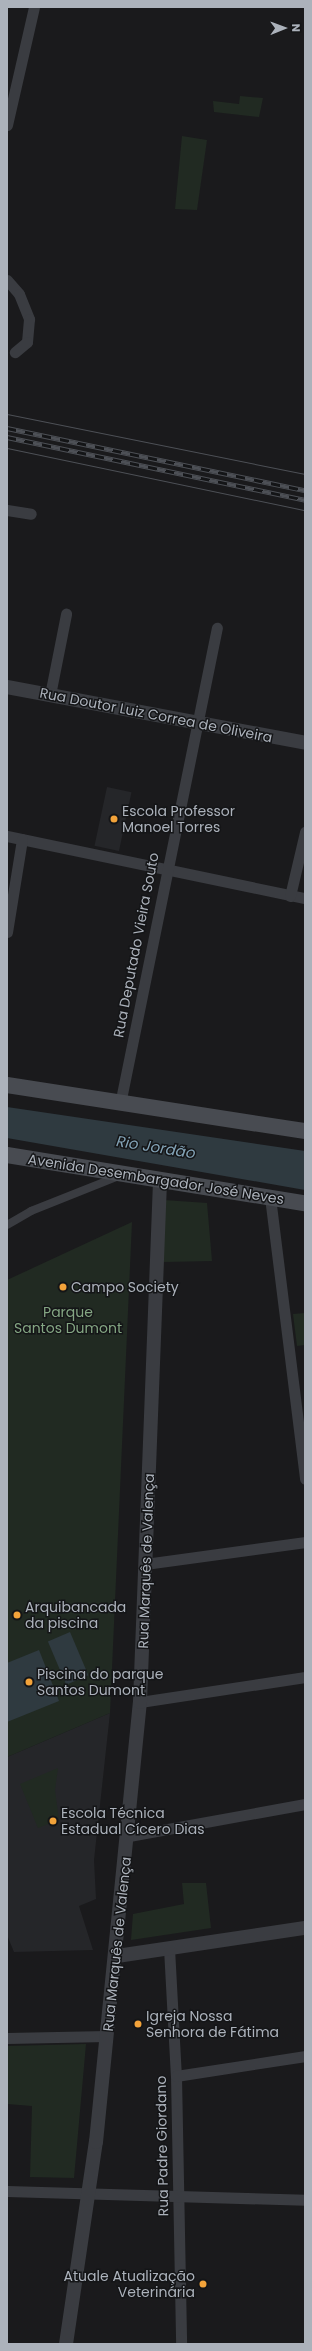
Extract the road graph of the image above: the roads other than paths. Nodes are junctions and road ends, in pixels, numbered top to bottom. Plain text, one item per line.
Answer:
1 (34, 7) edge
2 (7, 125) edge
3 (7, 280) edge
4 (15, 352) dead end
5 (7, 510) edge
6 (31, 514) dead end
7 (66, 614) dead end
8 (217, 628) dead end
9 (7, 687) edge
10 (50, 695) junction
11 (199, 724) junction
12 (305, 743) edge
13 (305, 832) edge
14 (7, 836) edge
15 (22, 839) junction
16 (165, 870) junction
17 (290, 896) junction
18 (305, 898) edge
19 (7, 932) edge
20 (7, 1085) edge
21 (120, 1104) junction
22 (305, 1131) edge
23 (7, 1155) edge
24 (122, 1175) junction
25 (160, 1182) junction
26 (270, 1198) junction
27 (305, 1203) edge
28 (7, 1225) edge
29 (305, 1479) edge
30 (305, 1542) edge
31 (145, 1564) junction
32 (305, 1677) edge
33 (140, 1702) junction
34 (305, 1804) edge
35 (129, 1836) junction
36 (305, 1928) edge
37 (169, 1948) junction
38 (117, 1956) junction
39 (107, 2036) junction
40 (7, 2038) edge
41 (305, 2056) edge
42 (176, 2076) junction
43 (7, 2191) edge
44 (90, 2193) junction
45 (179, 2198) junction
46 (305, 2200) edge
47 (66, 2344) edge
48 (181, 2344) edge

1 - 2 street
3 - 4 street
5 - 6 street
7 - 10 street
8 - 11 street, Rua Deputado Vieira Souto
9 - 10 street, Rua Doutor Luiz Correa de Oliveira
10 - 11 street, Rua Doutor Luiz Correa de Oliveira
11 - 12 street, Rua Doutor Luiz Correa de Oliveira
11 - 16 street, Rua Deputado Vieira Souto
13 - 17 street
14 - 15 street
15 - 16 street
15 - 19 street
16 - 17 street
16 - 21 street, Rua Deputado Vieira Souto
17 - 18 street
20 - 21 main road
21 - 22 main road
23 - 24 main road, Avenida Desembargador José Neves
24 - 25 main road, Avenida Desembargador José Neves
24 - 28 street
25 - 26 main road, Avenida Desembargador José Neves
25 - 31 street, Rua Marquês de Valença
26 - 27 main road, Avenida Desembargador José Neves
26 - 29 street
30 - 31 street
31 - 33 street, Rua Marquês de Valença
32 - 33 street
33 - 35 street, Rua Marquês de Valença
34 - 35 street
35 - 38 street, Rua Marquês de Valença
36 - 37 street
37 - 38 street
37 - 42 street, Rua Padre Giordano
38 - 39 street, Rua Marquês de Valença
39 - 40 street
39 - 44 street, Rua Marquês de Valença
41 - 42 street
42 - 45 street, Rua Padre Giordano
43 - 44 street
44 - 45 street
44 - 47 street, Rua Marquês de Valença
45 - 46 street
45 - 48 street, Rua Padre Giordano

